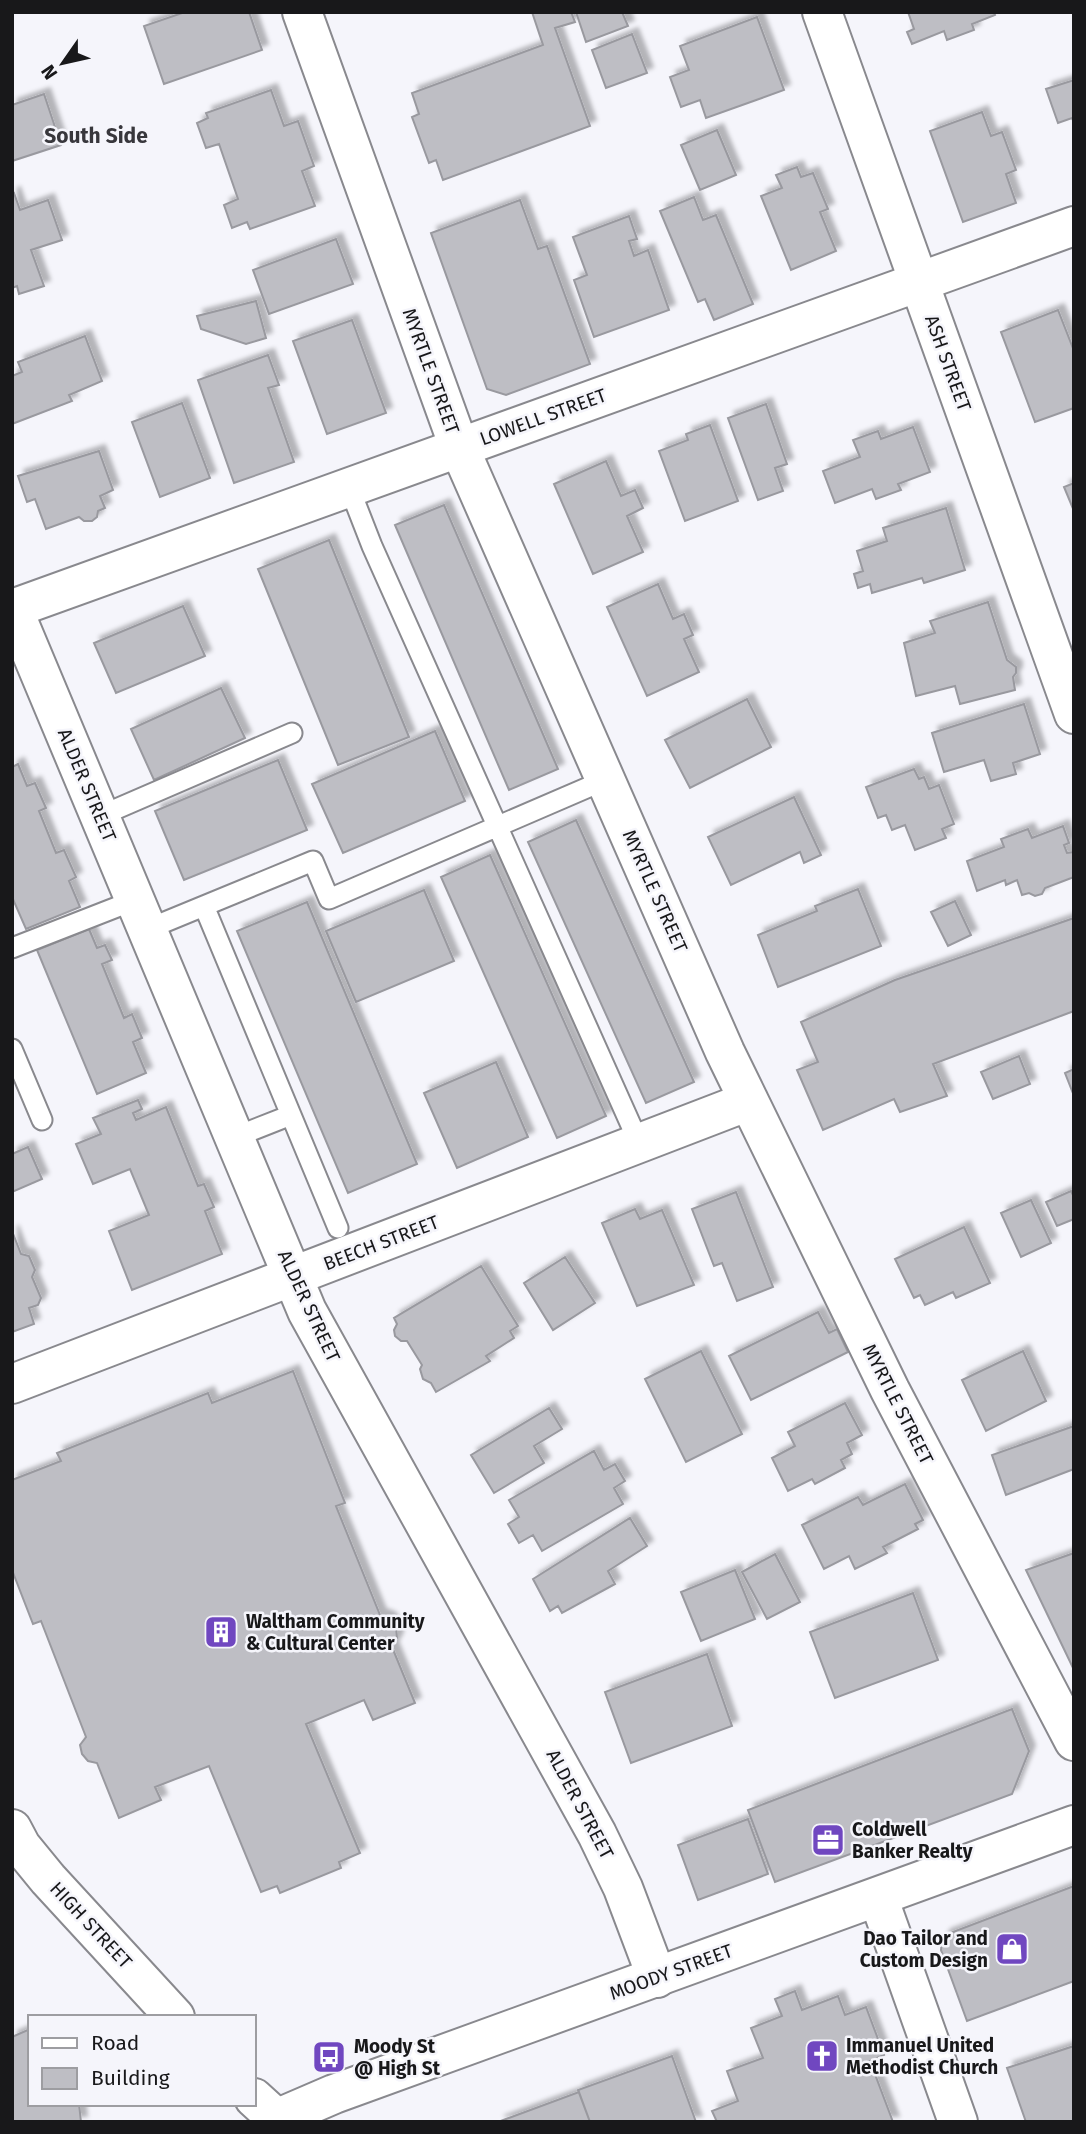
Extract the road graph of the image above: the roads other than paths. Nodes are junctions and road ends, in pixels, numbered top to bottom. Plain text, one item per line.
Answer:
1 (302, 12) edge
2 (822, 12) edge
3 (1074, 226) edge
4 (919, 281) junction
5 (459, 447) junction
6 (349, 487) junction
7 (13, 609) edge
8 (1074, 714) edge
9 (292, 733) dead end
10 (606, 780) junction
11 (100, 816) junction
12 (498, 827) junction
13 (204, 906) junction
14 (141, 915) junction
15 (12, 948) edge
16 (12, 1049) edge
17 (749, 1101) junction
18 (291, 1115) junction
19 (42, 1120) dead end
20 (235, 1137) junction
21 (639, 1143) junction
22 (338, 1228) dead end
23 (294, 1276) junction
24 (12, 1384) edge
25 (1074, 1741) edge
26 (1074, 1825) edge
27 (12, 1829) edge
28 (878, 1896) junction
29 (657, 1978) junction
30 (173, 2015) edge
31 (272, 2116) edge
32 (958, 2122) edge

1 - 5 street, MYRTLE STREET
2 - 4 street, ASH STREET
3 - 4 street, LOWELL STREET
4 - 5 street, LOWELL STREET
4 - 8 street, ASH STREET
5 - 6 street, LOWELL STREET
5 - 10 street, MYRTLE STREET
6 - 7 street, LOWELL STREET
6 - 12 lane
7 - 11 street, ALDER STREET
9 - 11 lane
10 - 12 lane
10 - 17 street, MYRTLE STREET
11 - 14 street, ALDER STREET
12 - 13 lane
12 - 21 lane
13 - 14 lane
13 - 18 lane
14 - 15 lane
14 - 20 street, ALDER STREET
16 - 19 lane
17 - 21 street, BEECH STREET
17 - 25 street, MYRTLE STREET
18 - 20 lane
18 - 22 lane
20 - 23 street, ALDER STREET
21 - 23 street, BEECH STREET
23 - 24 street, BEECH STREET
23 - 29 street, ALDER STREET
26 - 28 street, MOODY STREET
27 - 30 street, HIGH STREET
28 - 29 street, MOODY STREET
28 - 32 street
29 - 31 street, MOODY STREET

